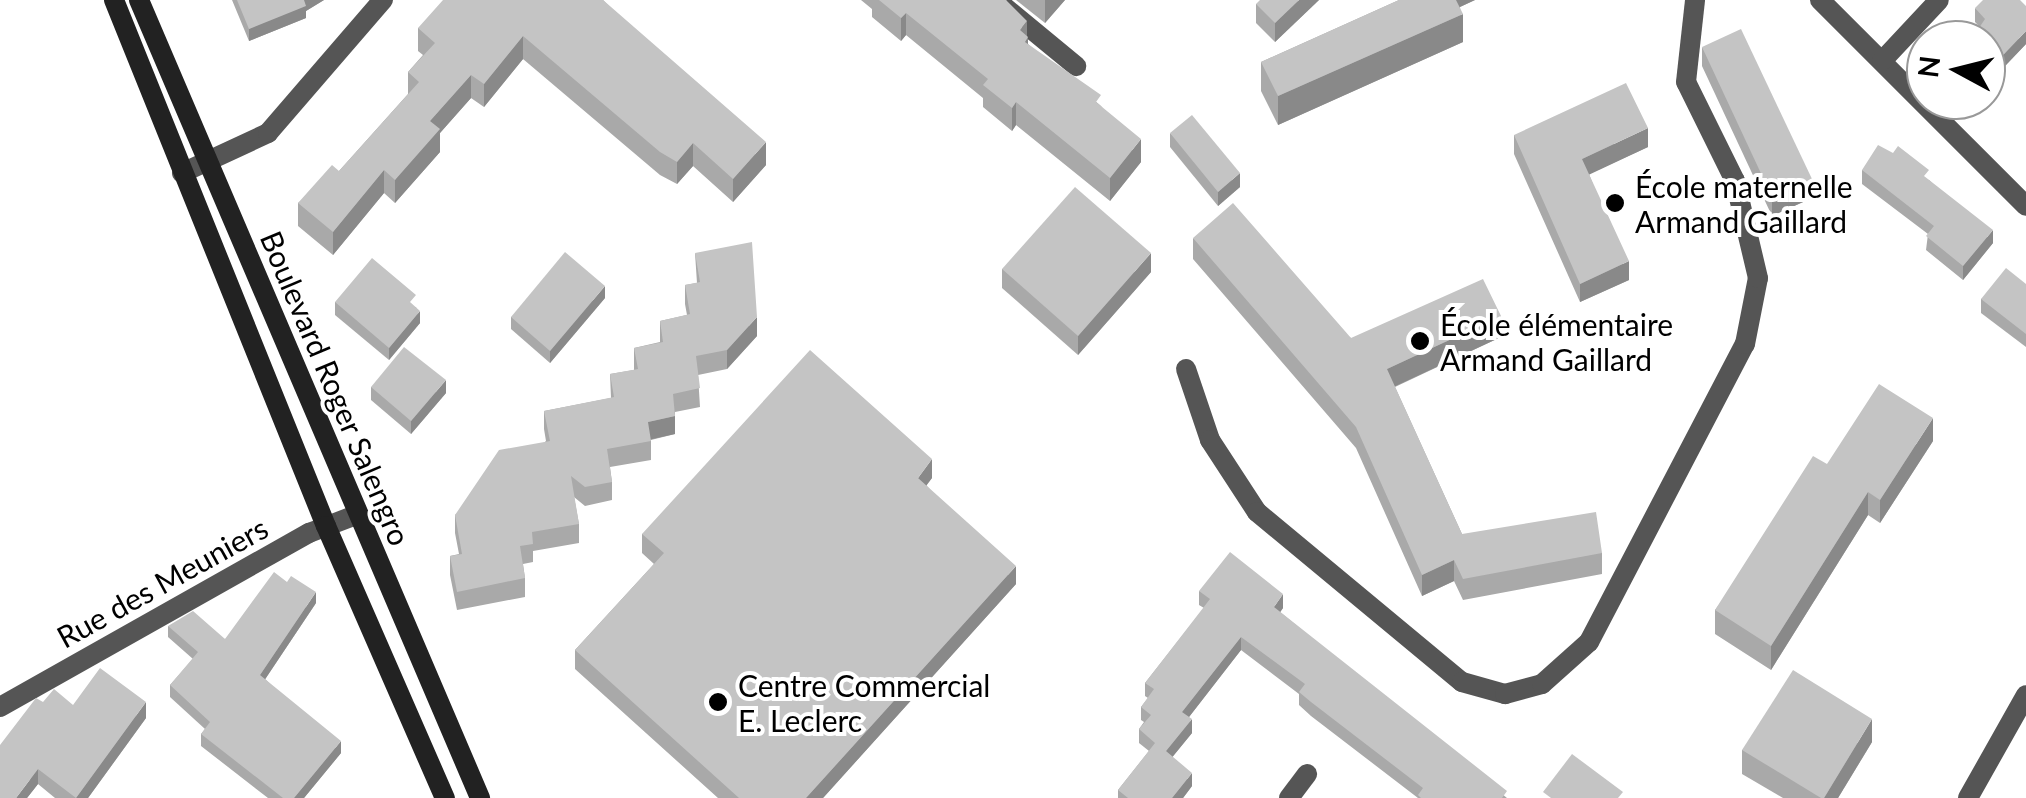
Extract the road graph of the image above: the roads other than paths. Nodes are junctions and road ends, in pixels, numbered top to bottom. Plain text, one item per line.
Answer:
1 (114, 0) edge
2 (140, 0) edge
3 (383, 0) edge
4 (996, 0) edge
5 (1696, 0) edge
6 (1820, 0) edge
7 (1939, 0) edge
8 (1882, 62) junction
9 (1076, 66) dead end
10 (210, 160) junction
11 (182, 174) junction
12 (2026, 206) edge
13 (1186, 369) dead end
14 (356, 515) junction
15 (326, 526) junction
16 (2026, 695) edge
17 (0, 707) edge
18 (1307, 774) dead end
19 (445, 798) edge
20 (480, 798) edge
21 (1289, 798) edge
22 (1968, 798) edge

1 - 11 main road, Boulevard Roger Salengro
2 - 10 main road, Boulevard Roger Salengro
3 - 10 street
4 - 9 street
5 - 13 street
6 - 8 street
7 - 8 street
8 - 12 street
10 - 11 street
10 - 14 main road, Boulevard Roger Salengro
11 - 15 main road, Boulevard Roger Salengro
14 - 15 street, Rue des Meuniers
14 - 20 main road, Boulevard Roger Salengro
15 - 17 street, Rue des Meuniers
15 - 19 main road, Boulevard Roger Salengro
16 - 22 street
18 - 21 street

